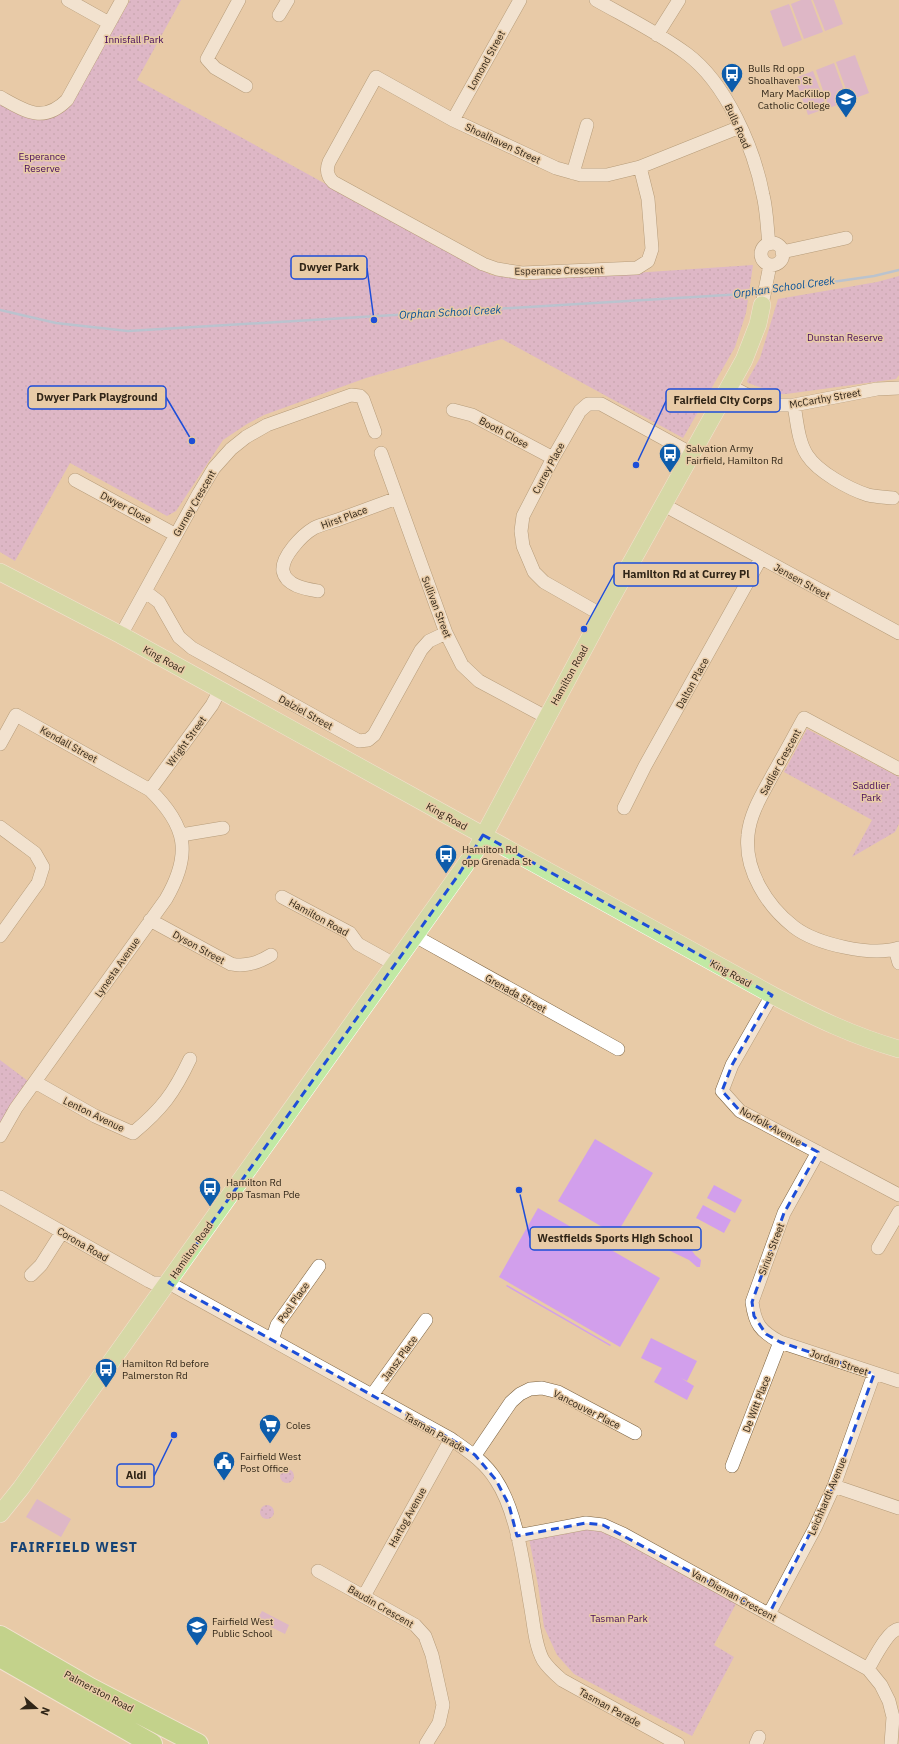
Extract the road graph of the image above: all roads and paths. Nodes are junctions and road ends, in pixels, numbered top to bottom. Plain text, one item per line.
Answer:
1 (68, 0) edge
2 (122, 0) edge
3 (239, 0) edge
4 (288, 0) edge
5 (520, 0) edge
6 (596, 0) edge
7 (679, 0) edge
8 (280, 15) dead end
9 (109, 23) junction
10 (657, 35) junction
11 (246, 86) dead end
12 (0, 97) edge
13 (453, 120) junction
14 (587, 125) dead end
15 (740, 127) junction
16 (640, 167) junction
17 (573, 173) junction
18 (327, 174) joint
19 (846, 238) dead end
20 (769, 244) junction
21 (782, 252) junction
22 (770, 265) junction
23 (762, 305) joint
24 (730, 386) junction
25 (899, 388) edge
26 (794, 405) junction
27 (453, 410) dead end
28 (375, 432) dead end
29 (381, 453) dead end
30 (692, 454) junction
31 (553, 458) junction
32 (75, 480) dead end
33 (397, 498) junction
34 (893, 498) dead end
35 (664, 505) junction
36 (176, 535) junction
37 (761, 558) junction
38 (0, 572) edge
39 (318, 591) dead end
40 (146, 592) junction
41 (602, 615) junction
42 (446, 633) junction
43 (899, 633) edge
44 (121, 635) junction
45 (220, 690) junction
46 (546, 717) junction
47 (0, 744) edge
48 (899, 769) edge
49 (150, 790) junction
50 (624, 808) dead end
51 (0, 827) edge
52 (223, 828) dead end
53 (182, 835) junction
54 (483, 835) junction
55 (282, 897) dead end
56 (150, 920) junction
57 (0, 936) edge
58 (414, 936) junction
59 (897, 948) edge
60 (271, 955) dead end
61 (899, 963) edge
62 (394, 964) junction
63 (772, 995) junction
64 (618, 1049) dead end
65 (899, 1049) edge
66 (190, 1059) dead end
67 (35, 1082) junction
68 (0, 1136) edge
69 (818, 1152) junction
70 (899, 1194) edge
71 (0, 1197) edge
72 (899, 1212) edge
73 (62, 1232) junction
74 (878, 1248) dead end
75 (319, 1266) dead end
76 (30, 1275) dead end
77 (168, 1283) junction
78 (426, 1320) dead end
79 (272, 1340) junction
80 (780, 1342) junction
81 (874, 1374) junction
82 (899, 1382) edge
83 (372, 1395) junction
84 (634, 1433) dead end
85 (451, 1439) junction
86 (475, 1455) junction
87 (732, 1466) dead end
88 (834, 1486) junction
89 (899, 1508) edge
90 (0, 1514) edge
91 (517, 1536) junction
92 (318, 1571) dead end
93 (364, 1596) junction
94 (769, 1614) junction
95 (899, 1629) edge
96 (0, 1636) edge
97 (0, 1657) edge
98 (868, 1669) junction
99 (152, 1744) edge
100 (198, 1744) edge
101 (426, 1744) edge
102 (678, 1744) edge
103 (891, 1744) edge

1 - 9 street
2 - 9 street
3 - 11 street
4 - 8 street
5 - 13 street, Lomond Street
6 - 10 street, Bulls Road
7 - 10 street
9 - 12 street
10 - 15 street, Bulls Road
13 - 17 street, Shoalhaven Street
13 - 18 street, Shoalhaven Street
14 - 17 street
15 - 16 street, Shoalhaven Street
15 - 20 street, Bulls Road
16 - 17 street, Shoalhaven Street
16 - 18 street, Esperance Crescent
19 - 21 street
20 - 21 street
20 - 22 street
21 - 22 street
22 - 23 street, Hamilton Road
23 - 24 main road, Hamilton Road
24 - 26 street, McCarthy Street
24 - 30 main road, Hamilton Road
25 - 26 street, McCarthy Street
26 - 34 street
27 - 31 street, Booth Close
28 - 36 street, Gurney Crescent
29 - 33 street, Sullivan Street
30 - 31 street, Currey Place
30 - 35 main road, Hamilton Road
31 - 41 street, Currey Place
32 - 36 street, Dwyer Close
33 - 39 street, Hirst Place
33 - 42 street, Sullivan Street
35 - 37 street, Jensen Street
35 - 41 main road, Hamilton Road
36 - 40 street, Gurney Crescent
37 - 43 street, Jensen Street
37 - 50 street, Dalton Place
38 - 44 main road, King Road
40 - 42 street, Dalziel Street
40 - 44 street, Gurney Crescent
41 - 46 main road, Hamilton Road
42 - 46 street, Sullivan Street
44 - 45 main road, King Road
45 - 49 street, Wright Street
45 - 54 main road, King Road
46 - 54 main road, Hamilton Road
47 - 49 street, Kendall Street
48 - 59 street, Sadlier Crescent
49 - 53 street, Lynesta Avenue
51 - 57 street
52 - 53 street
53 - 56 street, Lynesta Avenue
54 - 58 main road, Hamilton Road
54 - 63 main road, King Road
55 - 62 street, Hamilton Road
56 - 60 street, Dyson Street
56 - 67 street, Lynesta Avenue
58 - 62 main road, Hamilton Road
58 - 64 street, Grenada Street
59 - 61 street
62 - 77 main road, Hamilton Road
63 - 65 main road, King Road
63 - 69 street, Norfolk Avenue
66 - 67 street, Lenton Avenue
67 - 68 street, Lynesta Avenue
69 - 70 street, Norfolk Avenue
69 - 80 street, Sirius Street
71 - 73 street, Corona Road
72 - 74 street
73 - 76 street
73 - 77 street, Corona Road
75 - 79 street, Pool Place
77 - 79 street, Tasman Parade
77 - 90 main road, Hamilton Road
78 - 83 street, Jansz Place
79 - 83 street, Tasman Parade
80 - 81 street, Jordan Street
80 - 87 street, De Witt Place
81 - 82 street, Jordan Street
81 - 88 street, Leichhardt Avenue
83 - 85 street, Tasman Parade
84 - 86 street, Vancouver Place
85 - 86 street, Tasman Parade
85 - 93 street, Hartog Avenue
86 - 91 street, Tasman Parade
88 - 89 street
88 - 94 street, Leichhardt Avenue
91 - 94 street, Van Dieman Crescent
91 - 102 street, Tasman Parade
92 - 93 street, Baudin Crescent
93 - 101 street, Baudin Crescent
94 - 98 street, Van Dieman Crescent
95 - 98 street
96 - 100 highway, Palmerston Road
97 - 99 highway, Palmerston Road
98 - 103 street, Van Dieman Crescent

